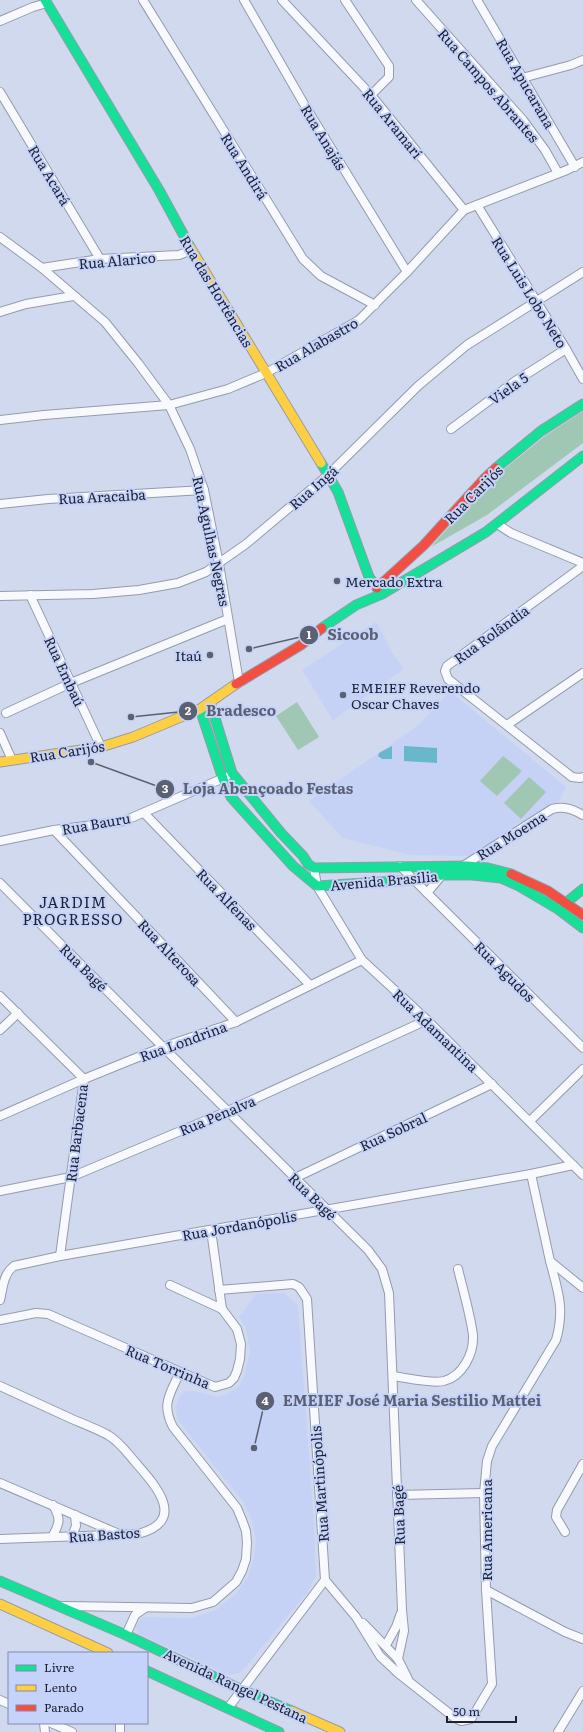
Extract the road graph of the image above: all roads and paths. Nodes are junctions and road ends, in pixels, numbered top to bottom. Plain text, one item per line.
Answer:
1 (56, 0) edge
2 (143, 0) edge
3 (244, 0) edge
4 (282, 0) edge
5 (345, 0) edge
6 (416, 0) edge
7 (477, 0) edge
8 (46, 1) edge
9 (0, 21) edge
10 (583, 60) edge
11 (522, 78) junction
12 (0, 92) edge
13 (371, 95) junction
14 (583, 162) edge
15 (575, 167) junction
16 (558, 173) junction
17 (477, 205) junction
18 (464, 210) junction
19 (0, 238) edge
20 (192, 250) junction
21 (100, 259) junction
22 (42, 268) junction
23 (407, 272) junction
24 (583, 272) edge
25 (73, 296) junction
26 (536, 303) junction
27 (375, 306) junction
28 (0, 312) edge
29 (566, 349) junction
30 (266, 373) junction
31 (583, 379) edge
32 (583, 404) edge
33 (168, 405) junction
34 (0, 420) edge
35 (451, 429) dead end
36 (583, 456) edge
37 (328, 475) junction
38 (204, 490) junction
39 (0, 504) edge
40 (497, 524) junction
41 (219, 564) junction
42 (583, 564) edge
43 (380, 591) junction
44 (30, 595) junction
45 (0, 596) edge
46 (228, 619) junction
47 (583, 673) edge
48 (239, 682) junction
49 (71, 683) junction
50 (210, 702) junction
51 (200, 709) junction
52 (6, 713) dead end
53 (507, 726) junction
54 (0, 733) edge
55 (101, 747) junction
56 (12, 760) junction
57 (0, 762) edge
58 (232, 773) junction
59 (582, 777) edge
60 (223, 779) junction
61 (144, 813) junction
62 (583, 815) edge
63 (54, 830) junction
64 (0, 841) edge
65 (400, 866) junction
66 (463, 866) junction
67 (314, 868) junction
68 (442, 875) junction
69 (413, 880) junction
70 (0, 883) edge
71 (317, 886) junction
72 (583, 889) edge
73 (427, 893) junction
74 (566, 902) junction
75 (558, 909) junction
76 (583, 915) edge
77 (583, 928) edge
78 (362, 960) junction
79 (310, 985) junction
80 (0, 996) edge
81 (18, 1013) junction
82 (427, 1020) junction
83 (236, 1022) junction
84 (0, 1030) edge
85 (162, 1047) junction
86 (583, 1048) edge
87 (583, 1070) edge
88 (84, 1079) junction
89 (492, 1084) junction
90 (228, 1111) junction
91 (0, 1116) edge
92 (530, 1121) junction
93 (573, 1165) junction
94 (531, 1174) junction
95 (583, 1175) edge
96 (71, 1177) junction
97 (295, 1178) junction
98 (0, 1191) edge
99 (327, 1209) junction
100 (211, 1230) junction
101 (60, 1256) junction
102 (550, 1261) junction
103 (458, 1269) dead end
104 (170, 1285) dead end
105 (583, 1288) edge
106 (219, 1290) junction
107 (0, 1300) edge
108 (222, 1309) junction
109 (0, 1320) edge
110 (180, 1372) junction
111 (393, 1376) junction
112 (0, 1386) edge
113 (583, 1464) edge
114 (0, 1482) edge
115 (484, 1493) junction
116 (397, 1496) junction
117 (53, 1505) junction
118 (75, 1515) junction
119 (565, 1532) dead end
120 (120, 1535) junction
121 (72, 1536) junction
122 (52, 1537) junction
123 (9, 1538) junction
124 (0, 1539) edge
125 (0, 1545) edge
126 (325, 1580) junction
127 (0, 1581) edge
128 (486, 1590) junction
129 (0, 1604) edge
130 (61, 1606) junction
131 (145, 1608) junction
132 (402, 1610) junction
133 (356, 1617) junction
134 (126, 1635) junction
135 (583, 1639) edge
136 (386, 1645) junction
137 (106, 1652) edge
138 (398, 1659) junction
139 (148, 1671) edge
140 (410, 1682) junction
141 (242, 1690) junction
142 (583, 1691) edge
143 (228, 1708) junction
144 (53, 1724) edge
145 (72, 1732) edge
146 (279, 1732) edge
147 (340, 1732) edge
148 (558, 1732) edge

1 - 8 main road
2 - 27 street, Rua Andirá
3 - 23 street, Rua Anajás
4 - 13 street, Rua Aramarí
5 - 13 street
6 - 16 street, Rua Campos Abrantes
7 - 11 street, Rua Apucarana
8 - 9 street
8 - 20 main road, Rua das Hortências
10 - 11 street
11 - 15 street, Rua Apucarana
12 - 21 street, Rua Acará
13 - 18 street, Rua Aramarí
14 - 15 street, Rua Alabastro
15 - 16 street, Rua Alabastro
16 - 17 street, Rua Alabastro
17 - 18 street, Rua Alabastro
17 - 26 street, Rua Luis Lobo Neto
18 - 23 street, Rua Alabastro
19 - 22 street, Rua Agulhas Negras
20 - 21 street, Rua Alarico
20 - 30 main road, Rua das Hortências
21 - 22 street, Rua Alarico
22 - 25 street, Rua Agulhas Negras
23 - 27 street, Rua Alabastro
24 - 26 street, Rua Ingá
25 - 28 street
25 - 33 street, Rua Agulhas Negras
26 - 29 street, Rua Luis Lobo Neto
26 - 37 street, Rua Ingá
27 - 30 street, Rua Alabastro
29 - 31 street, Rua Luis Lobo Neto
29 - 35 street, Viela 5
30 - 33 street, Rua Alabastro
30 - 37 main road, Rua das Hortências
32 - 43 main road, Rua Carijós
33 - 34 street, Rua Alabastro
33 - 38 street, Rua Agulhas Negras
36 - 40 main road, Rua Carijós
37 - 41 street, Rua Ingá
37 - 43 main road, Rua das Hortências
38 - 39 street, Rua Aracaiba
38 - 41 street, Rua Agulhas Negras
40 - 42 street
40 - 43 main road, Rua Carijós
41 - 44 street, Rua Ingá
41 - 46 street, Rua Agulhas Negras
42 - 53 street, Rua Rolândia
43 - 48 main road, Rua Carijós
44 - 45 street, Rua Ingá
44 - 49 street, Rua Embaú
46 - 48 street, Rua Agulhas Negras
46 - 49 street
47 - 53 street
48 - 50 main road, Rua Carijós
49 - 52 street
49 - 55 street, Rua Embaú
50 - 51 main road, Rua Carijós
50 - 58 main road, Avenida Brasília
51 - 55 main road, Rua Carijós
51 - 60 main road, Avenida Brasília
53 - 59 street, Rua Rolândia
54 - 56 street
55 - 56 main road, Rua Carijós
56 - 57 main road, Rua Carijós
58 - 60 street, Rua Bauru
58 - 67 main road, Avenida Brasília
60 - 61 street, Rua Bauru
60 - 71 main road, Avenida Brasília
61 - 63 street, Rua Bauru
61 - 79 street, Rua Alfenas
62 - 66 street, Rua Moema
63 - 64 street, Rua Bauru
63 - 83 street, Rua Alterosa
65 - 66 main road, Avenida Brasília
65 - 67 main road, Avenida Brasília
65 - 69 street, Rua Agudos
66 - 74 main road, Avenida Brasília
67 - 71 street, Rua Adamantina
68 - 69 main road, Avenida Brasília
68 - 73 street
68 - 75 main road, Avenida Brasília
69 - 71 main road, Avenida Brasília
69 - 73 street, Rua Agudos
70 - 85 street, Rua Bagé
71 - 78 street, Rua Adamantina
72 - 74 main road
73 - 86 street, Rua Agudos
74 - 75 main road
74 - 76 main road, Avenida Brasília
75 - 77 main road, Avenida Brasília
78 - 79 street, Rua Londrina
78 - 82 street, Rua Adamantina
79 - 83 street, Rua Londrina
80 - 81 street, Rua Barbacena
81 - 84 street
81 - 88 street, Rua Barbacena
82 - 89 street, Rua Adamantina
82 - 90 street, Rua Penalva
83 - 85 street, Rua Londrina
85 - 88 street, Rua Londrina
85 - 90 street, Rua Bagé
87 - 92 street
88 - 91 street, Rua Londrina
88 - 96 street, Rua Barbacena
89 - 92 street, Rua Adamantina
89 - 97 street, Rua Sobral
90 - 96 street, Rua Penalva
90 - 97 street, Rua Bagé
92 - 93 street, Rua Adamantina
93 - 94 street, Rua Jordanópolis
93 - 95 street, Rua Adamantina
94 - 99 street, Rua Jordanópolis
94 - 102 street, Rua Americana
96 - 98 street, Rua Penalva
96 - 101 street, Rua Barbacena
97 - 99 street, Rua Bagé
99 - 100 street, Rua Jordanópolis
99 - 111 street, Rua Bagé
100 - 101 street, Rua Jordanópolis
100 - 106 street
101 - 107 street, Rua Jordanópolis
102 - 105 street
102 - 115 street, Rua Americana
103 - 111 street
104 - 108 street
106 - 108 street
106 - 126 street, Rua Martinópolis
108 - 110 street, Rua Torrinha
109 - 110 street, Rua Torrinha
110 - 131 street
111 - 116 street, Rua Bagé
112 - 120 street, Rua Bastos
113 - 119 street
114 - 117 street
115 - 116 street
115 - 128 street, Rua Americana
116 - 132 street, Rua Bagé
117 - 118 street
117 - 122 street
118 - 120 street
118 - 121 street
120 - 121 street, Rua Bastos
121 - 122 street, Rua Bastos
122 - 123 street, Rua Bastos
123 - 124 street, Rua Bastos
123 - 125 street
126 - 133 street
126 - 141 street
127 - 130 main road, Avenida Rangel Pestana
128 - 135 street
128 - 140 street, Rua Americana
129 - 137 main road
130 - 131 street
130 - 134 main road, Avenida Rangel Pestana
131 - 134 street
132 - 136 street, Rua Bagé
132 - 138 street, Rua Bagé
133 - 136 street
133 - 140 street
134 - 141 main road, Avenida Rangel Pestana
136 - 138 street
138 - 140 street
139 - 143 main road, Avenida Rangel Pestana
141 - 143 street
141 - 147 main road, Avenida Rangel Pestana
142 - 148 street
143 - 146 main road, Avenida Rangel Pestana
144 - 145 street

